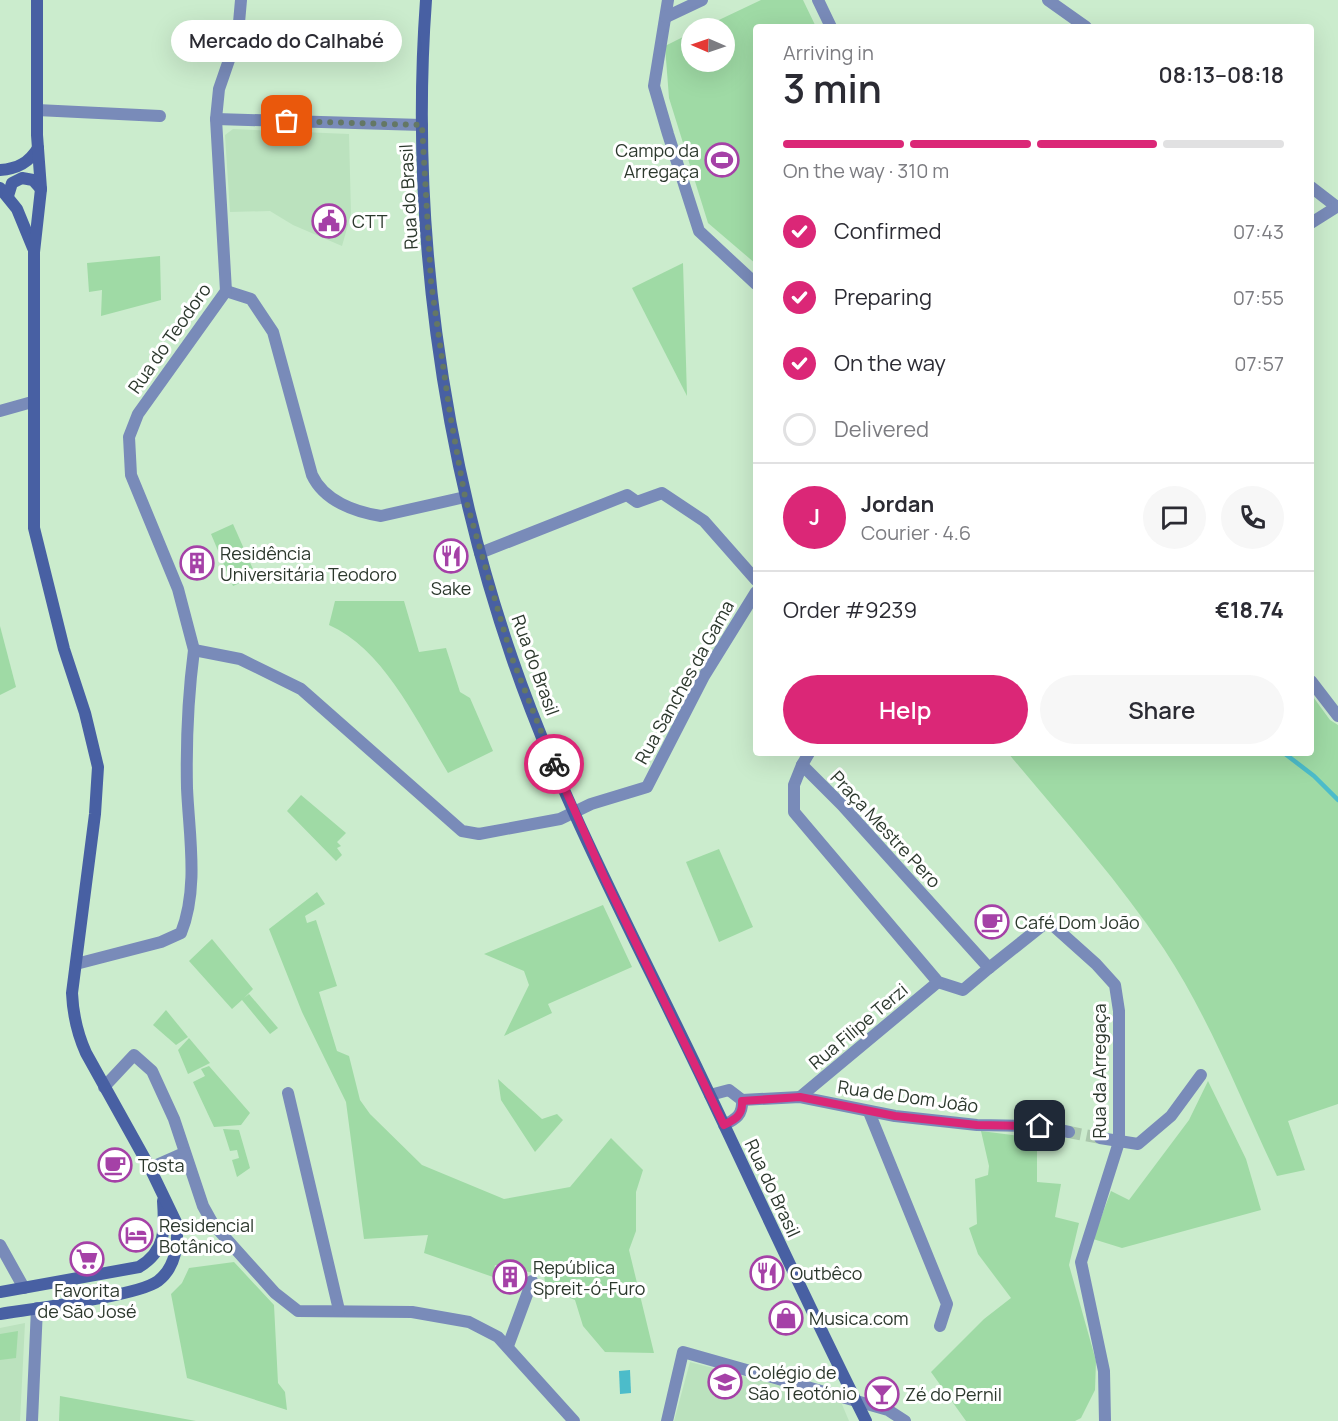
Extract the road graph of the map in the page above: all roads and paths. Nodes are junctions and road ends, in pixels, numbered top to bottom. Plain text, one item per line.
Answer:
1 (37, 0) edge
2 (241, 0) edge
3 (426, 0) edge
4 (668, 0) edge
5 (702, 0) edge
6 (818, 0) edge
7 (1048, 0) edge
8 (666, 17) junction
9 (830, 24) edge
10 (1082, 24) edge
11 (37, 111) junction
12 (160, 116) dead end
13 (216, 119) junction
14 (422, 125) junction
15 (38, 148) junction
16 (0, 170) edge
17 (1314, 189) edge
18 (4, 192) edge
19 (41, 195) junction
20 (1338, 206) edge
21 (17, 210) junction
22 (1314, 221) edge
23 (34, 252) junction
24 (753, 281) edge
25 (226, 291) junction
26 (32, 402) junction
27 (0, 411) edge
28 (465, 497) junction
29 (480, 553) junction
30 (753, 577) edge
31 (753, 597) edge
32 (194, 650) junction
33 (1314, 685) edge
34 (1338, 716) edge
35 (807, 756) edge
36 (802, 765) junction
37 (574, 812) junction
38 (76, 964) junction
39 (989, 968) junction
40 (938, 982) junction
41 (1201, 1075) dead end
42 (104, 1087) junction
43 (288, 1093) dead end
44 (710, 1095) junction
45 (800, 1097) junction
46 (742, 1101) junction
47 (869, 1112) junction
48 (724, 1125) junction
49 (1069, 1132) tunnel mouth
50 (1100, 1138) tunnel mouth
51 (1119, 1142) junction
52 (184, 1153) junction
53 (150, 1168) junction
54 (162, 1191) junction
55 (0, 1245) edge
56 (532, 1281) dead end
57 (24, 1288) junction
58 (0, 1292) edge
59 (38, 1308) junction
60 (339, 1310) junction
61 (0, 1314) edge
62 (940, 1326) dead end
63 (508, 1346) junction
64 (856, 1401) junction
65 (32, 1421) edge
66 (574, 1421) edge
67 (667, 1421) edge
68 (866, 1421) edge
69 (905, 1421) edge
70 (1105, 1421) edge

1 - 11 main road
2 - 13 street, Rua do Teodoro
3 - 14 main road, Rua do Brasil
4 - 8 street
5 - 8 street
6 - 9 street
7 - 10 street
8 - 24 street
11 - 12 street
11 - 15 main road
13 - 14 street
13 - 25 street, Rua do Teodoro
14 - 28 main road, Rua do Brasil
15 - 16 main road
15 - 19 main road
17 - 20 street
18 - 19 main road
18 - 21 main road
19 - 21 main road
19 - 23 main road
20 - 22 street
21 - 23 main road
23 - 26 main road
25 - 28 street
25 - 32 street, Rua do Teodoro
26 - 27 street
26 - 38 main road
28 - 29 main road, Rua do Brasil
29 - 30 street
29 - 37 main road, Rua do Brasil
31 - 37 street, Rua Sanches da Gama
32 - 37 street, Rua Sanches da Gama
32 - 38 street, Rua do Teodoro
33 - 34 street
35 - 36 street
36 - 39 street, Praça Mestre Pero
36 - 40 street
37 - 44 main road, Rua do Brasil
38 - 42 main road
39 - 40 street
39 - 51 street, Rua da Arregaça
40 - 45 street, Rua Filipe Terzi
41 - 51 street
42 - 52 street
42 - 53 main road
43 - 60 street
44 - 46 street
44 - 48 main road, Rua do Brasil
45 - 46 street, Rua de Dom João
45 - 47 street, Rua de Dom João
46 - 48 street
47 - 49 street, Rua de Dom João
47 - 62 street
48 - 64 main road, Rua do Brasil
50 - 51 street
51 - 70 street, Rua da Arregaça
52 - 53 street
52 - 60 street
53 - 54 main road
54 - 57 main road
54 - 59 main road
55 - 57 street
56 - 63 street
57 - 58 main road
57 - 59 main road
59 - 61 main road
59 - 65 street
60 - 63 street
63 - 66 street
64 - 67 street
64 - 68 main road, Rua do Brasil
64 - 69 street

